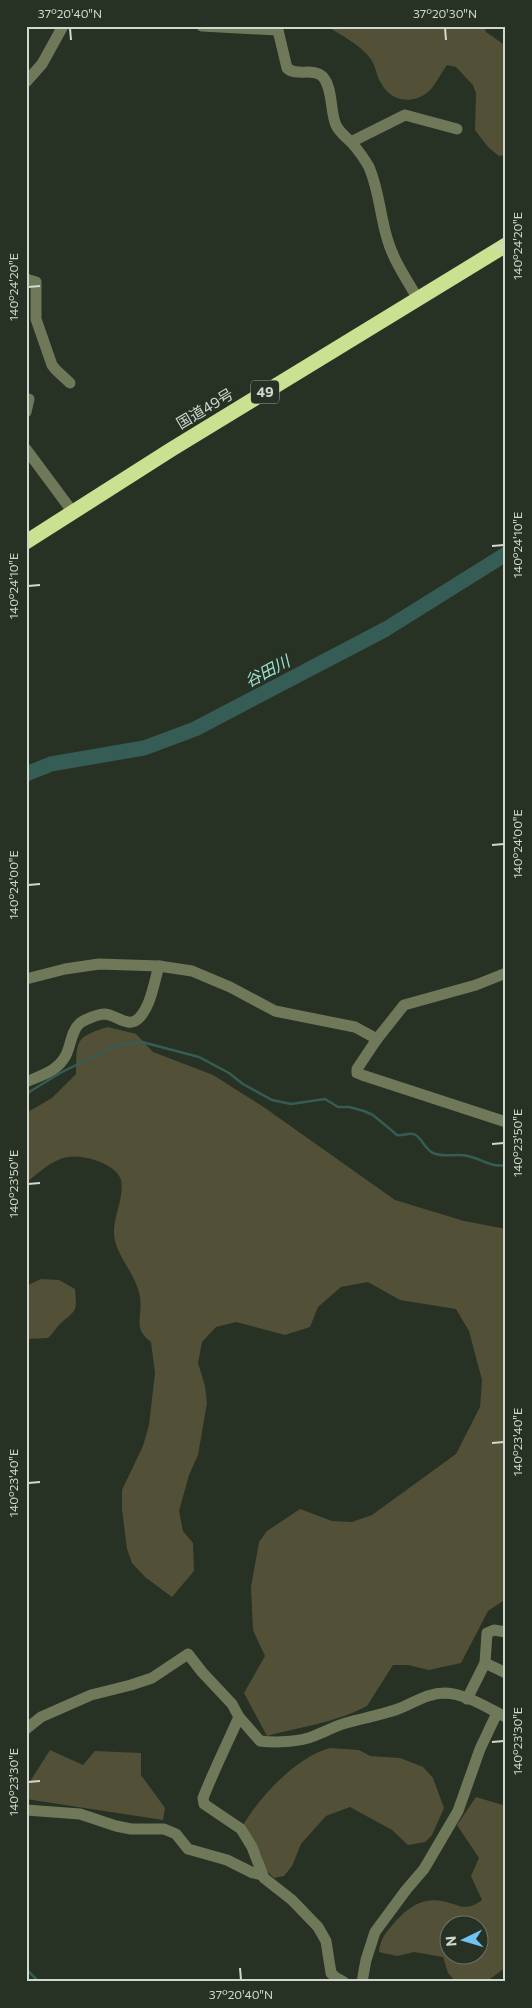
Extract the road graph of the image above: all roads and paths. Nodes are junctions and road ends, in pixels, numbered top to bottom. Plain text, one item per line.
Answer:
1 (63, 26) edge
2 (202, 26) edge
3 (277, 28) edge
4 (26, 82) edge
5 (457, 129) dead end
6 (351, 142) junction
7 (506, 246) edge
8 (26, 279) edge
9 (418, 299) junction
10 (70, 383) dead end
11 (29, 399) dead end
12 (26, 412) edge
13 (26, 449) edge
14 (72, 511) junction
15 (26, 542) edge
16 (159, 966) junction
17 (506, 973) edge
18 (26, 979) edge
19 (377, 1038) junction
20 (26, 1082) edge
21 (506, 1122) edge
22 (506, 1632) edge
23 (485, 1663) junction
24 (506, 1672) edge
25 (467, 1699) junction
26 (501, 1715) edge
27 (239, 1717) junction
28 (26, 1729) edge
29 (26, 1810) edge
30 (262, 1875) junction
31 (344, 1982) edge
32 (362, 1982) edge

1 - 4 street
2 - 3 street
3 - 6 street
5 - 6 street
6 - 9 street
7 - 9 highway, 国道49号 / 49
8 - 10 street
9 - 14 highway, 国道49号 / 49
11 - 12 street
13 - 14 street
14 - 15 highway, 国道49号 / 49
16 - 18 street
16 - 19 street
16 - 20 street
17 - 19 street
19 - 21 street
22 - 23 street
23 - 24 street
23 - 25 street
25 - 26 street
25 - 27 street
26 - 32 street
27 - 28 street
27 - 30 street
29 - 30 street
30 - 31 street

